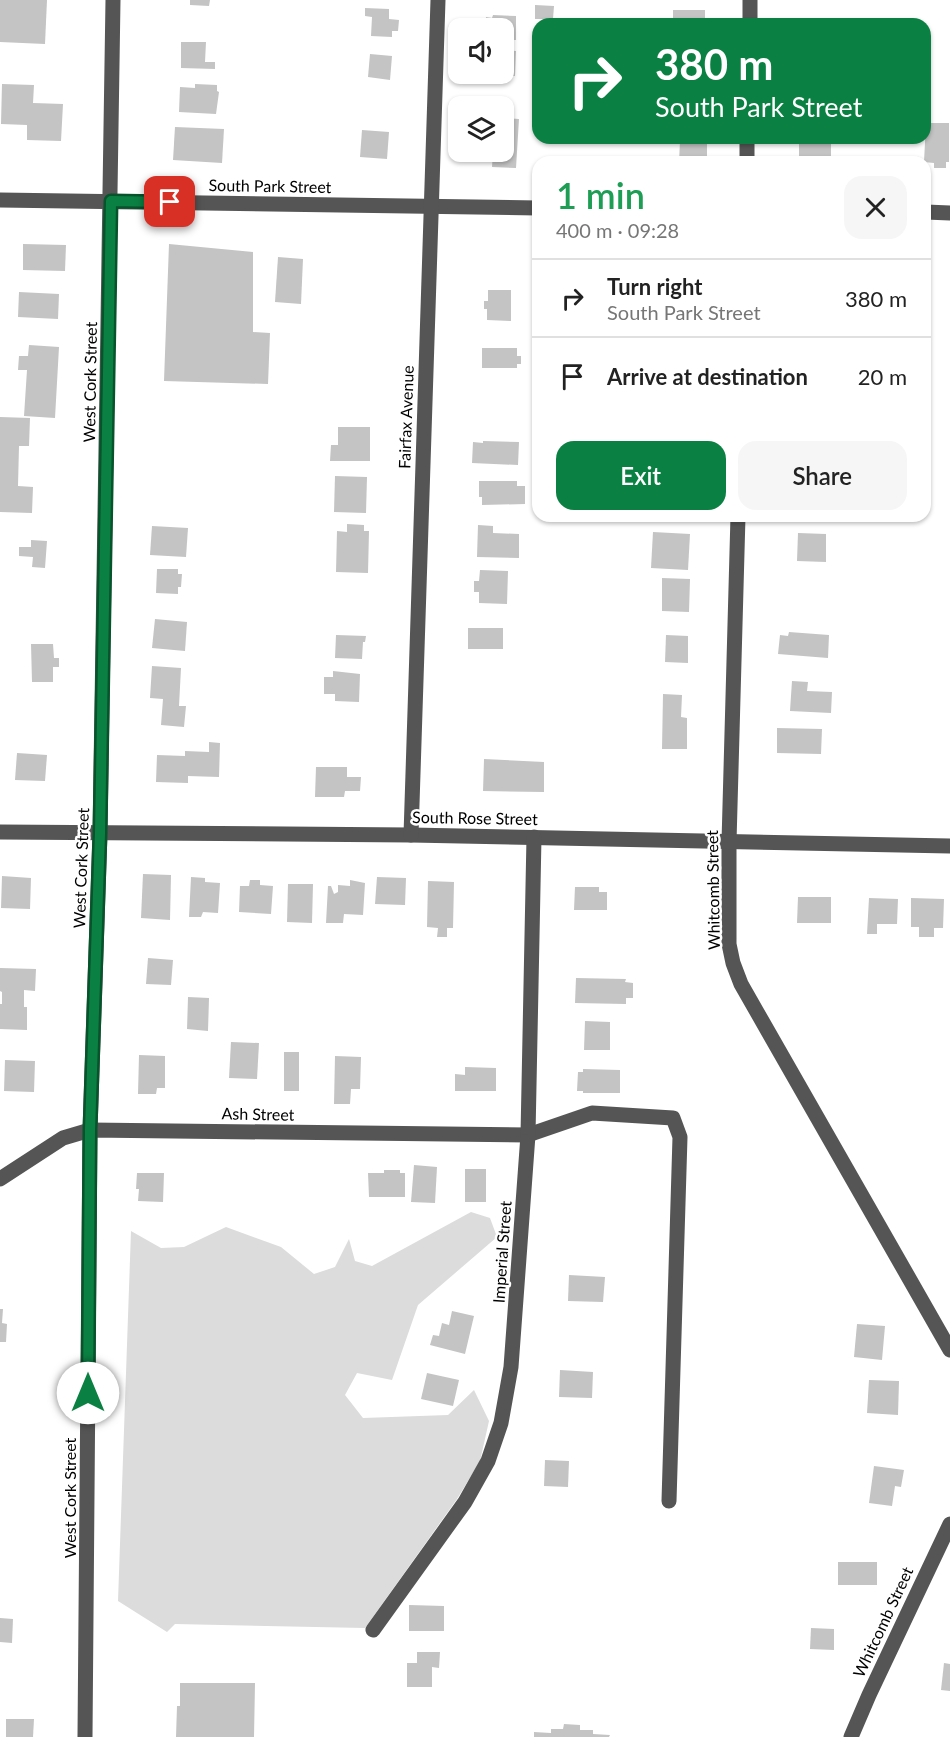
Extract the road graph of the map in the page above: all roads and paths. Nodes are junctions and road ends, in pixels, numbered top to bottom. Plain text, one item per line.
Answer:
1 (113, 0) edge
2 (438, 0) edge
3 (750, 0) edge
4 (750, 18) edge
5 (0, 200) edge
6 (111, 201) junction
7 (431, 207) junction
8 (532, 208) edge
9 (931, 212) edge
10 (950, 213) edge
11 (738, 522) edge
12 (0, 832) edge
13 (100, 833) junction
14 (411, 835) junction
15 (534, 837) junction
16 (729, 842) junction
17 (950, 846) edge
18 (90, 1130) junction
19 (528, 1135) junction
20 (0, 1179) edge
21 (950, 1350) edge
22 (669, 1501) dead end
23 (950, 1524) edge
24 (373, 1630) dead end
25 (85, 1737) edge
26 (851, 1737) edge

1 - 6 street, West Cork Street
2 - 7 street, Fairfax Avenue
3 - 4 street
5 - 6 street, South Park Street
6 - 7 street, South Park Street
6 - 13 street, West Cork Street
7 - 8 street, South Park Street
7 - 14 street, Fairfax Avenue
9 - 10 street
11 - 16 street, Whitcomb Street
12 - 13 street, South Rose Street
13 - 14 street, South Rose Street
13 - 18 street, West Cork Street
14 - 15 street, South Rose Street
15 - 16 street, South Rose Street
15 - 19 street, Imperial Street
16 - 17 street, South Rose Street
16 - 21 street, Whitcomb Street
18 - 19 street, Ash Street
18 - 20 street, Ash Street
18 - 25 street, West Cork Street
19 - 22 street, Ash Street
19 - 24 street, Imperial Street
23 - 26 street, Whitcomb Street

